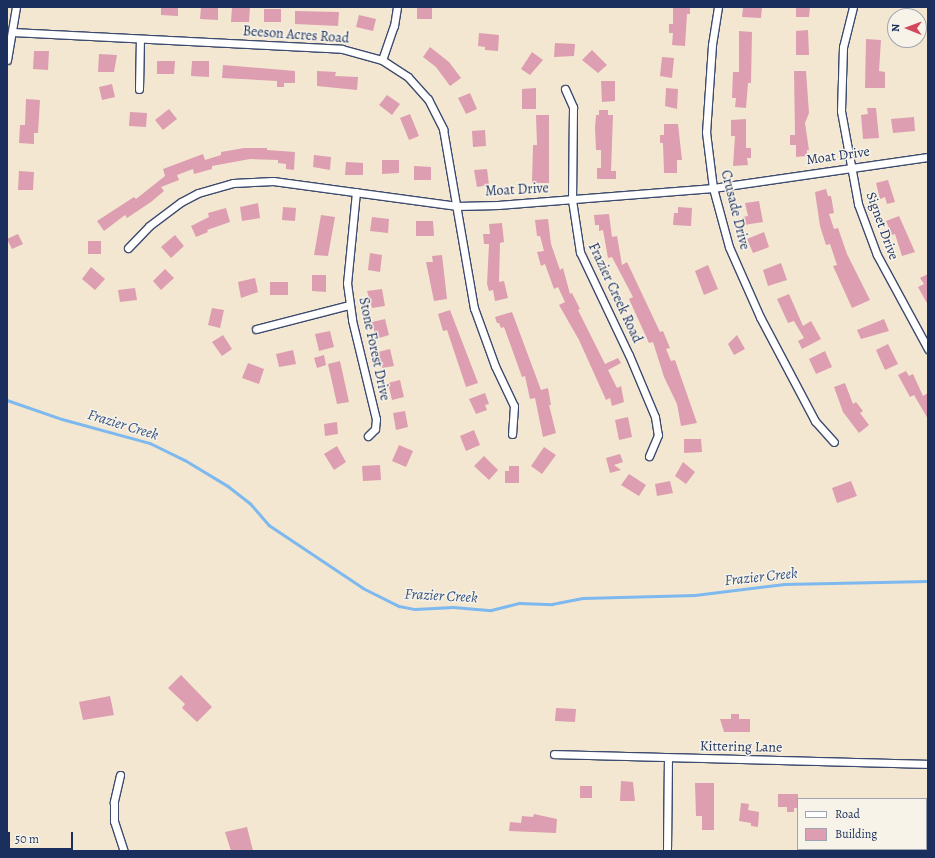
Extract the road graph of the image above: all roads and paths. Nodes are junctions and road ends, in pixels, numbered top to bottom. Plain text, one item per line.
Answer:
1 (16, 7) edge
2 (396, 7) edge
3 (718, 7) edge
4 (853, 7) edge
5 (12, 32) junction
6 (140, 39) junction
7 (7, 60) edge
8 (382, 60) junction
9 (139, 89) dead end
10 (565, 89) dead end
11 (928, 157) edge
12 (851, 167) junction
13 (713, 188) junction
14 (356, 192) junction
15 (572, 200) junction
16 (457, 206) junction
17 (128, 248) dead end
18 (349, 305) junction
19 (256, 330) dead end
20 (928, 349) edge
21 (512, 434) dead end
22 (368, 436) dead end
23 (834, 442) dead end
24 (649, 456) dead end
25 (554, 754) dead end
26 (668, 759) junction
27 (928, 764) edge
28 (120, 775) dead end
29 (124, 851) edge
30 (667, 851) edge

1 - 5 street
2 - 8 street
3 - 13 street, Crusade Drive
4 - 12 street, Signet Drive
5 - 6 street, Beeson Acres Road
5 - 7 street
6 - 8 street, Beeson Acres Road
6 - 9 street
8 - 16 street, Beeson Acres Road
10 - 15 street, Frazier Creek Road
11 - 12 street, Moat Drive
12 - 13 street, Moat Drive
12 - 20 street, Signet Drive
13 - 15 street, Moat Drive
13 - 23 street, Crusade Drive
14 - 16 street, Moat Drive
14 - 17 street, Moat Drive
14 - 18 street, Stone Forest Drive
15 - 16 street, Moat Drive
15 - 24 street, Frazier Creek Road
16 - 21 street, Beeson Acres Road
18 - 19 street
18 - 22 street, Stone Forest Drive
25 - 26 street, Kittering Lane
26 - 27 street, Kittering Lane
26 - 30 street
28 - 29 street

